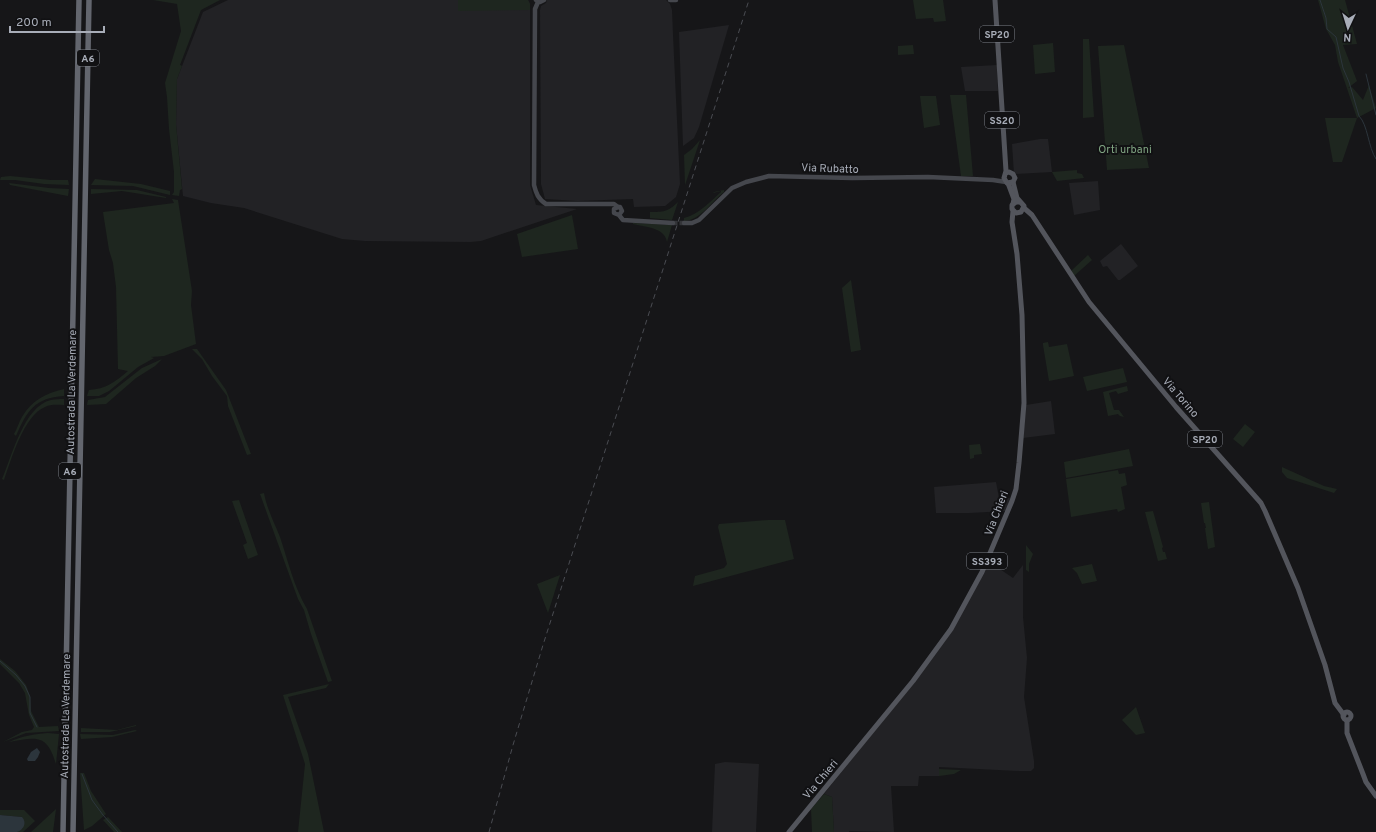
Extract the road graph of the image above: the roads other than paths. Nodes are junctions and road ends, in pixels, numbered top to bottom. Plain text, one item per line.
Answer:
1 (79, 0) edge
2 (89, 0) edge
3 (544, 0) edge
4 (670, 0) edge
5 (676, 0) edge
6 (995, 0) edge
7 (537, 1) edge
8 (999, 68) joint
9 (1007, 174) junction
10 (993, 180) junction
11 (1009, 183) junction
12 (1020, 202) junction
13 (1013, 204) junction
14 (1019, 211) junction
15 (673, 222) tunnel mouth
16 (684, 223) tunnel mouth
17 (1376, 796) edge
18 (63, 832) edge
19 (74, 832) edge
20 (789, 832) edge

1 - 18 highway, Autostrada La Verdemare / A6
2 - 19 highway, Autostrada La Verdemare / A6
3 - 7 street
4 - 5 street
6 - 8 main road, SP20
7 - 15 street
8 - 9 main road, SS20
9 - 10 street
9 - 11 main road, SS20
9 - 11 main road, SS20
10 - 11 street, Via Rubatto
10 - 16 street, Via Rubatto
11 - 12 main road, SS20
11 - 13 main road, SS20
12 - 13 main road
12 - 14 main road
13 - 14 main road, Via Chieri
14 - 17 main road, Via Torino / SP20
14 - 20 main road, Via Chieri / SS393

